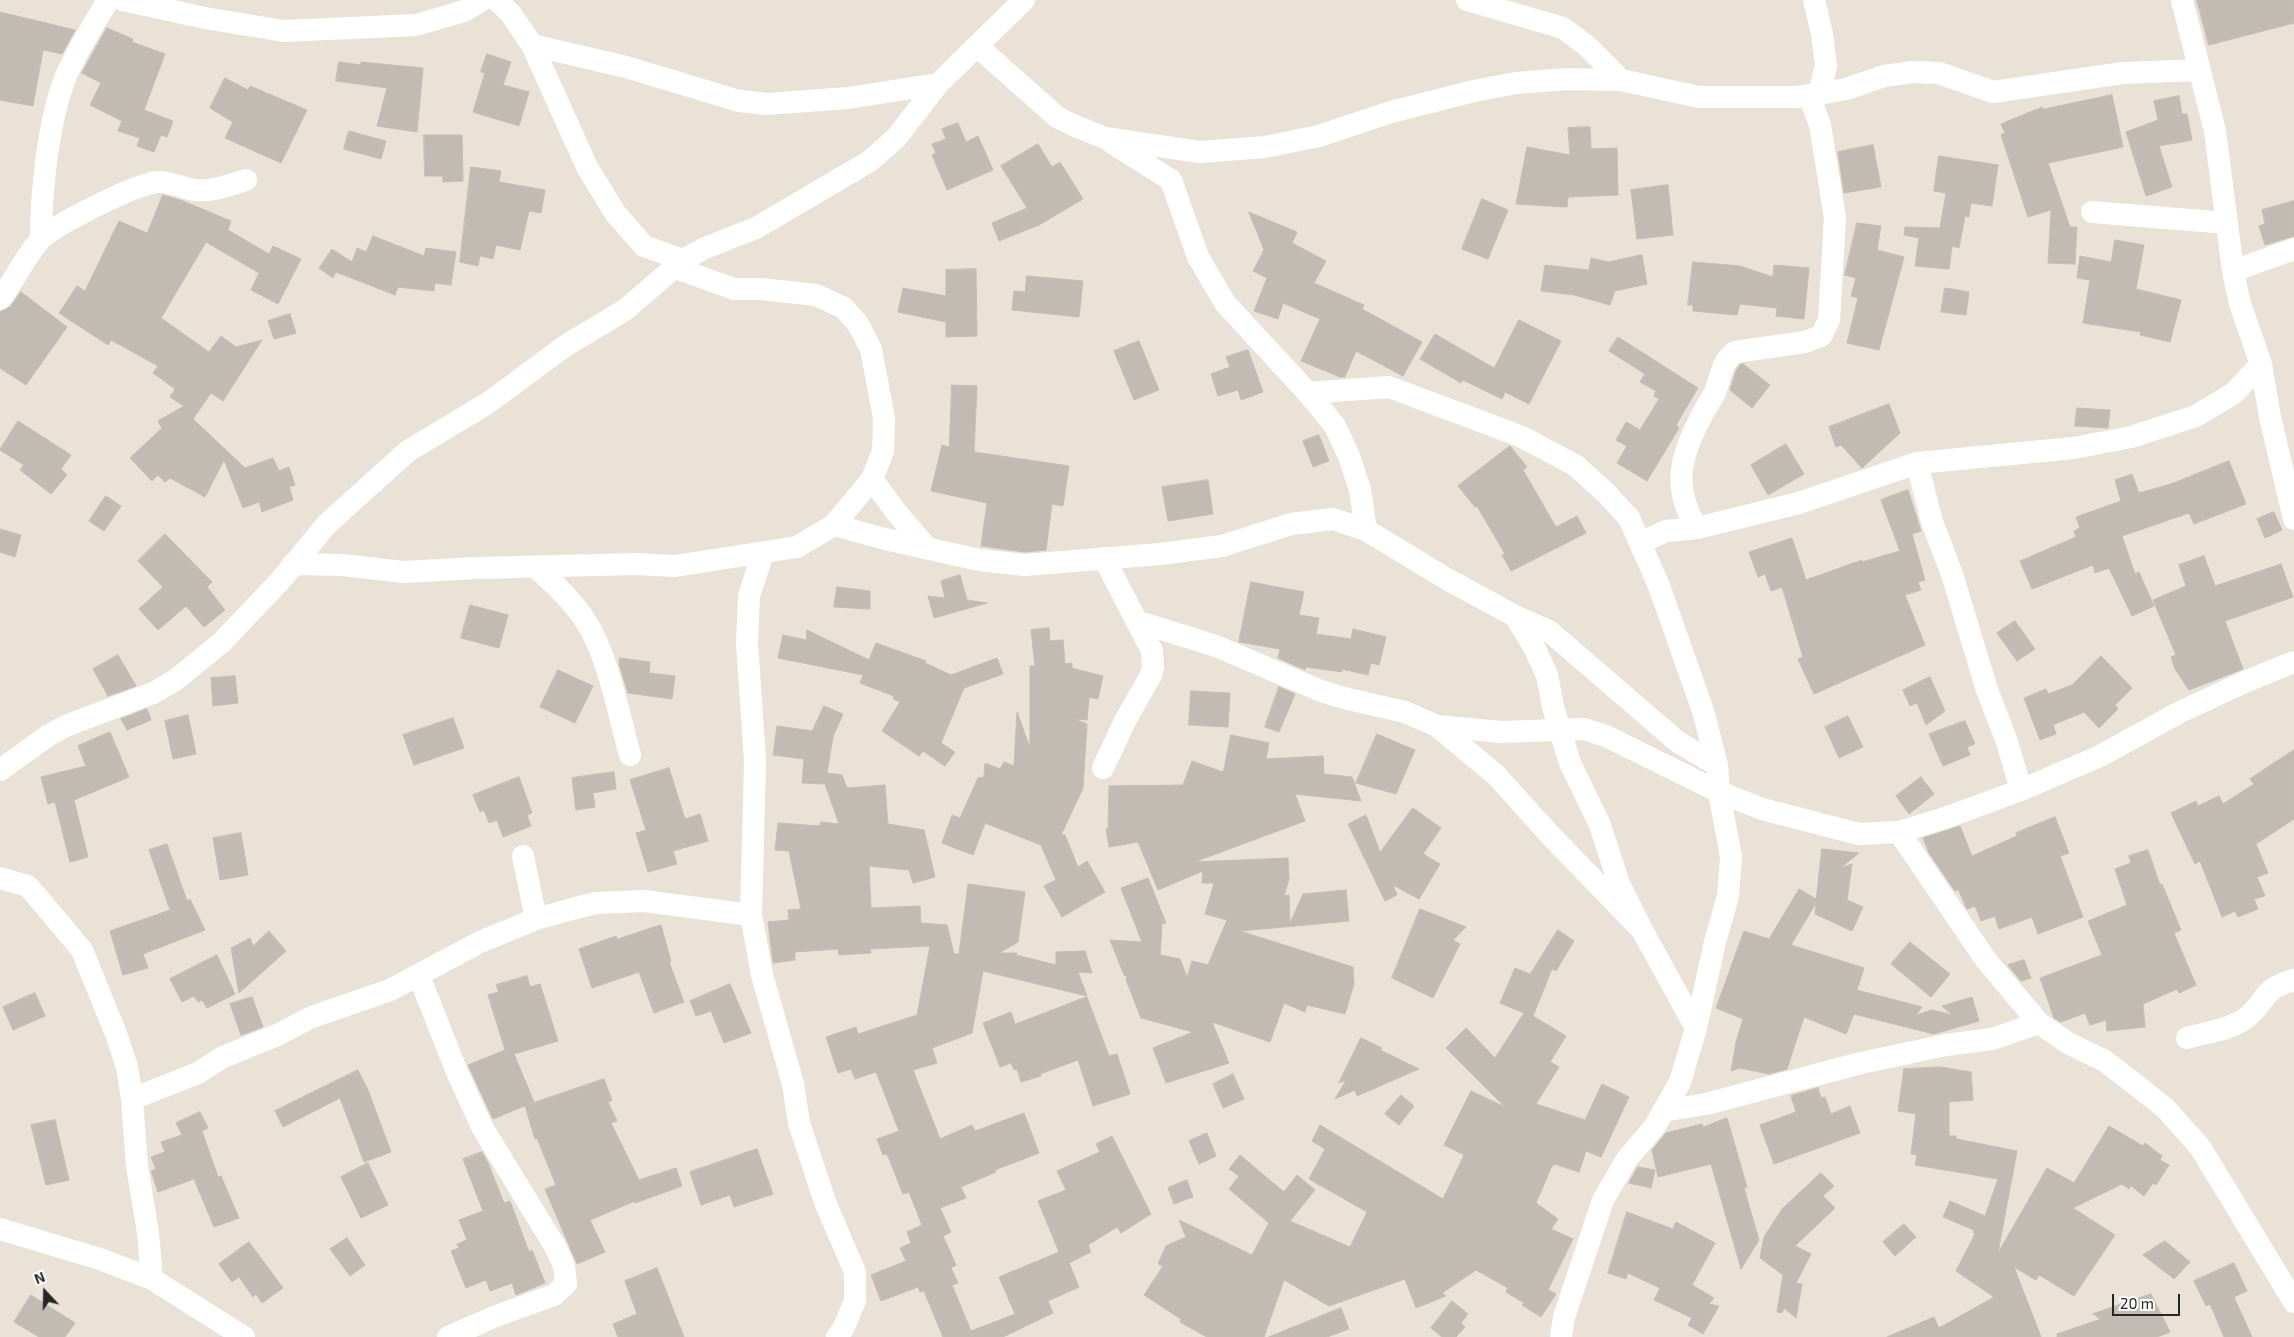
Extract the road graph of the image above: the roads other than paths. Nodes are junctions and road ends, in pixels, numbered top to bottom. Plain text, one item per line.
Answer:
1 (108, 0) edge
2 (123, 0) edge
3 (482, 0) edge
4 (497, 0) edge
5 (1024, 0) edge
6 (1467, 0) edge
7 (1814, 0) edge
8 (2182, 0) edge
9 (532, 45) junction
10 (977, 46) junction
11 (2200, 70) junction
12 (1621, 80) junction
13 (938, 84) junction
14 (1814, 95) junction
15 (1105, 138) junction
16 (246, 180) dead end
17 (2092, 212) dead end
18 (2226, 223) junction
19 (42, 239) junction
20 (2294, 249) edge
21 (678, 264) junction
22 (2233, 271) junction
23 (0, 299) edge
24 (2260, 364) junction
25 (1308, 393) junction
26 (1917, 463) junction
27 (872, 479) junction
28 (2294, 519) edge
29 (834, 525) junction
30 (1697, 528) junction
31 (1366, 530) junction
32 (1640, 543) junction
33 (927, 548) junction
34 (763, 553) junction
35 (1104, 558) junction
36 (293, 564) junction
37 (535, 566) junction
38 (1515, 616) junction
39 (1136, 621) junction
40 (2294, 662) edge
41 (1437, 726) junction
42 (1559, 729) junction
43 (630, 755) dead end
44 (1717, 765) junction
45 (1102, 768) dead end
46 (0, 770) edge
47 (2021, 790) junction
48 (1719, 792) junction
49 (1898, 832) junction
50 (523, 856) dead end
51 (0, 878) edge
52 (751, 915) junction
53 (536, 919) junction
54 (1642, 930) junction
55 (419, 976) junction
56 (2294, 980) edge
57 (2039, 1024) junction
58 (1696, 1028) junction
59 (2187, 1038) dead end
60 (132, 1099) junction
61 (1664, 1111) junction
62 (0, 1229) edge
63 (152, 1280) junction
64 (2294, 1302) edge
65 (244, 1337) edge
66 (448, 1337) edge
67 (837, 1337) edge
68 (1561, 1337) edge

1 - 19 street
2 - 3 street
4 - 9 street
5 - 10 street
6 - 12 street
7 - 14 street
8 - 11 street
9 - 13 street
9 - 21 street
10 - 13 street
10 - 15 street
11 - 14 street
11 - 18 street
12 - 14 street
12 - 15 street
13 - 21 street
14 - 30 street
15 - 25 street
16 - 19 street
17 - 18 street
18 - 22 street
19 - 23 street
20 - 22 street
21 - 27 street
21 - 36 street
22 - 24 street
24 - 26 street
24 - 28 street
25 - 31 street
25 - 32 street
26 - 30 street
26 - 47 street
27 - 29 street
27 - 33 street
29 - 33 street
29 - 34 street
30 - 32 street
31 - 35 street
31 - 38 street
32 - 44 street
33 - 35 street
34 - 37 street
34 - 52 street
35 - 39 street
36 - 37 street
36 - 46 street
37 - 43 street
38 - 42 street
38 - 44 street
39 - 41 street
39 - 45 street
40 - 47 street
41 - 42 street
41 - 54 street
42 - 48 street
42 - 54 street
44 - 48 street
47 - 49 street
48 - 49 street
48 - 58 street
49 - 57 street
50 - 53 street
51 - 60 street
52 - 53 street
52 - 67 street
53 - 55 street
54 - 58 street
55 - 60 street
55 - 66 street
56 - 59 street
57 - 61 street
57 - 64 street
58 - 61 street
60 - 63 street
61 - 68 street
62 - 63 street
63 - 65 street

